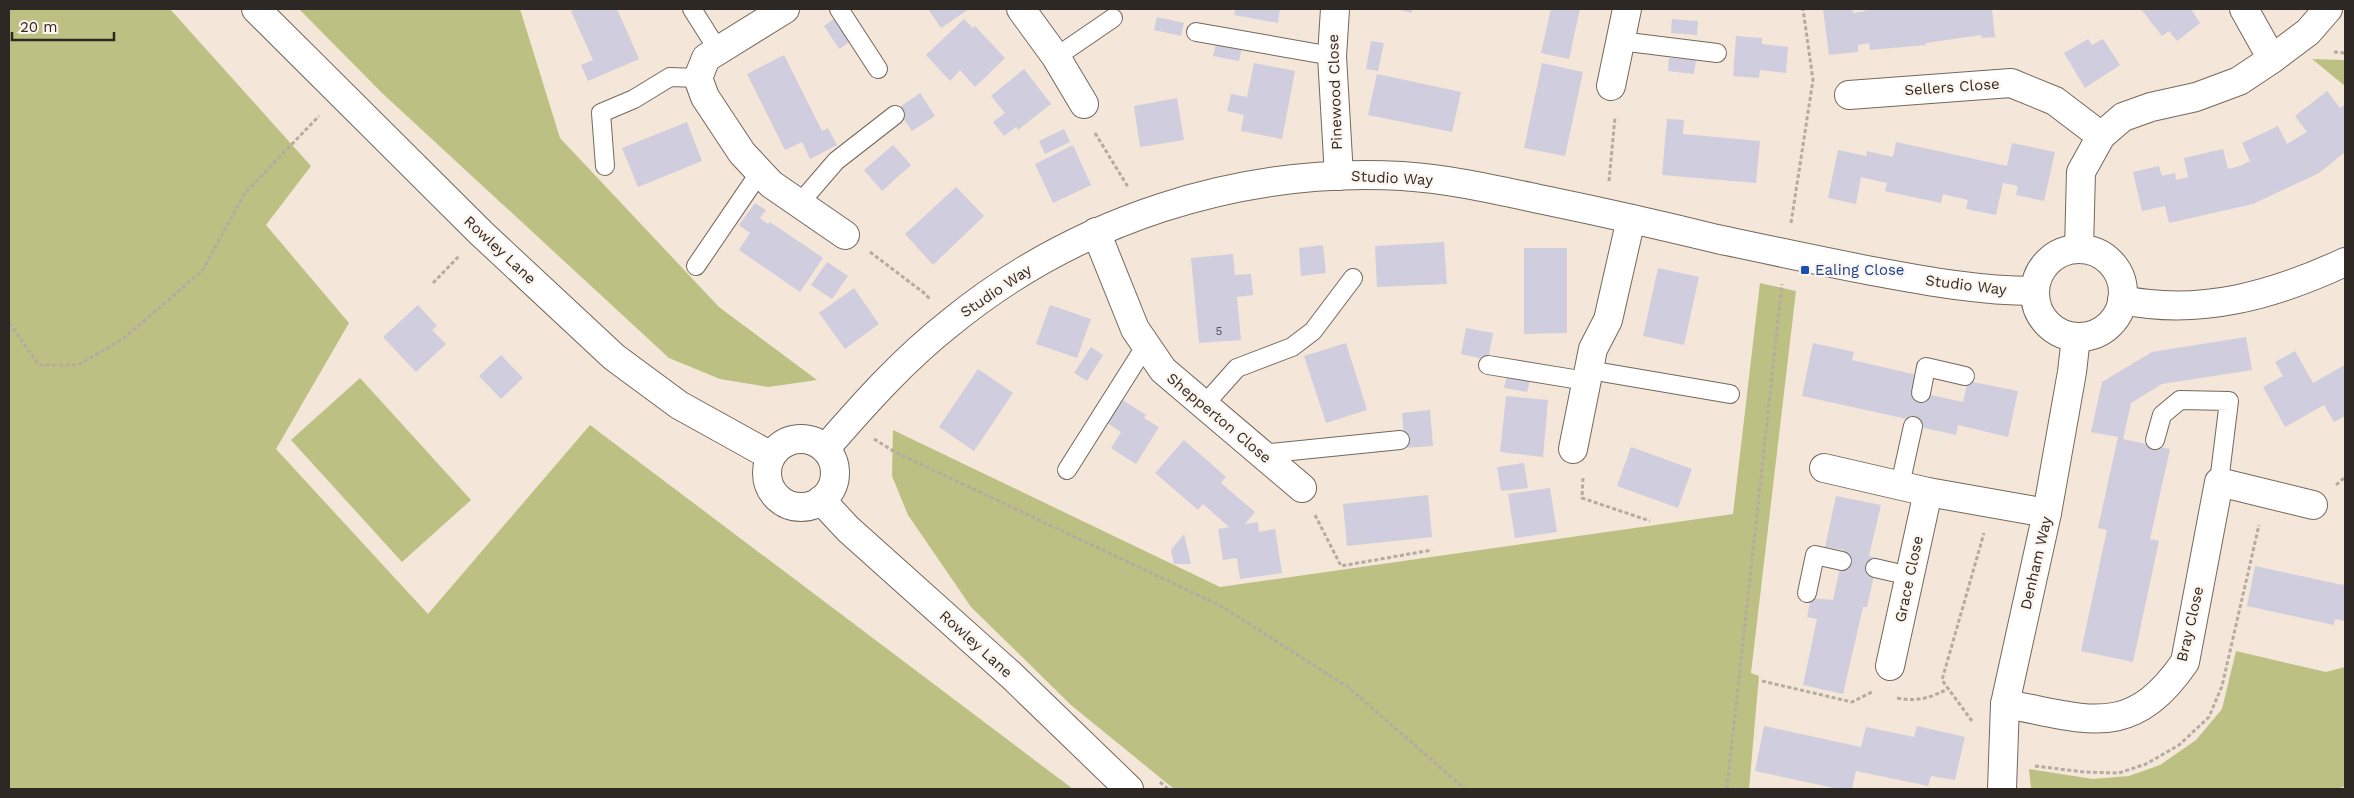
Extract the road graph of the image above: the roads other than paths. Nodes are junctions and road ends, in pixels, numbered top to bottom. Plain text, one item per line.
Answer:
1 (256, 9) edge
2 (692, 9) edge
3 (785, 9) edge
4 (839, 9) edge
5 (1021, 9) edge
6 (1335, 9) edge
7 (1627, 9) edge
8 (2244, 9) edge
9 (2328, 9) edge
10 (1113, 18) dead end
11 (1196, 32) dead end
12 (1620, 42) junction
13 (718, 50) junction
14 (1717, 53) dead end
15 (1332, 56) junction
16 (1056, 58) junction
17 (2272, 59) junction
18 (878, 68) dead end
19 (698, 78) junction
20 (1611, 86) road end
21 (1849, 95) dead end
22 (1084, 104) road end
23 (895, 115) dead end
24 (2101, 136) junction
25 (605, 166) dead end
26 (760, 172) junction
27 (1338, 176) junction
28 (799, 204) junction
29 (1631, 219) junction
30 (1096, 232) junction
31 (844, 235) road end
32 (2079, 249) junction
33 (2345, 262) edge
34 (696, 266) dead end
35 (1353, 278) dead end
36 (2034, 292) junction
37 (2122, 300) junction
38 (2076, 337) junction
39 (1146, 345) junction
40 (1488, 365) dead end
41 (1588, 376) junction
42 (1965, 376) dead end
43 (1921, 393) dead end
44 (1730, 394) dead end
45 (1204, 406) junction
46 (1913, 426) dead end
47 (1400, 440) dead end
48 (2155, 440) dead end
49 (825, 449) junction
50 (1573, 449) road end
51 (1261, 454) junction
52 (771, 456) junction
53 (1824, 468) dead end
54 (1067, 470) dead end
55 (2220, 482) junction
56 (1900, 485) junction
57 (1302, 488) road end
58 (1928, 492) junction
59 (821, 500) junction
60 (2313, 505) dead end
61 (2047, 513) junction
62 (1842, 561) dead end
63 (1875, 568) dead end
64 (1910, 576) junction
65 (1806, 593) dead end
66 (1890, 666) dead end
67 (2005, 704) junction
68 (1129, 789) edge
69 (2002, 789) edge

1 - 52 street, Rowley Lane
2 - 13 lane
3 - 13 street
4 - 18 lane
5 - 16 street
6 - 15 street, Pinewood Close
7 - 12 street
8 - 17 street
9 - 17 street
10 - 16 lane
11 - 15 lane
12 - 14 lane
12 - 20 street
13 - 19 street
15 - 27 street, Pinewood Close
16 - 22 street
17 - 24 street
19 - 25 lane
19 - 26 street
21 - 24 street, Sellers Close
23 - 28 lane
24 - 32 street
26 - 28 street
26 - 34 lane
27 - 29 street, Studio Way
27 - 30 street, Studio Way
28 - 31 street
29 - 36 street, Studio Way
29 - 41 street
30 - 39 street, Shepperton Close
30 - 49 street, Studio Way
32 - 36 street
32 - 37 street
33 - 37 street
35 - 45 lane
36 - 38 street
37 - 38 street
38 - 61 street, Denham Way
39 - 45 street, Shepperton Close
39 - 54 lane
40 - 41 lane
41 - 44 lane
41 - 50 street
42 - 43 lane
45 - 51 street, Shepperton Close
46 - 56 lane
47 - 51 lane
48 - 55 lane
49 - 52 street
49 - 59 street
51 - 57 street, Shepperton Close
52 - 59 street
53 - 56 street
55 - 60 street
55 - 67 street, Bray Close
56 - 58 street
58 - 61 street
58 - 64 street, Grace Close
59 - 68 street, Rowley Lane
61 - 67 street, Denham Way
62 - 65 lane
63 - 64 lane
64 - 66 street, Grace Close
67 - 69 street, Denham Way

